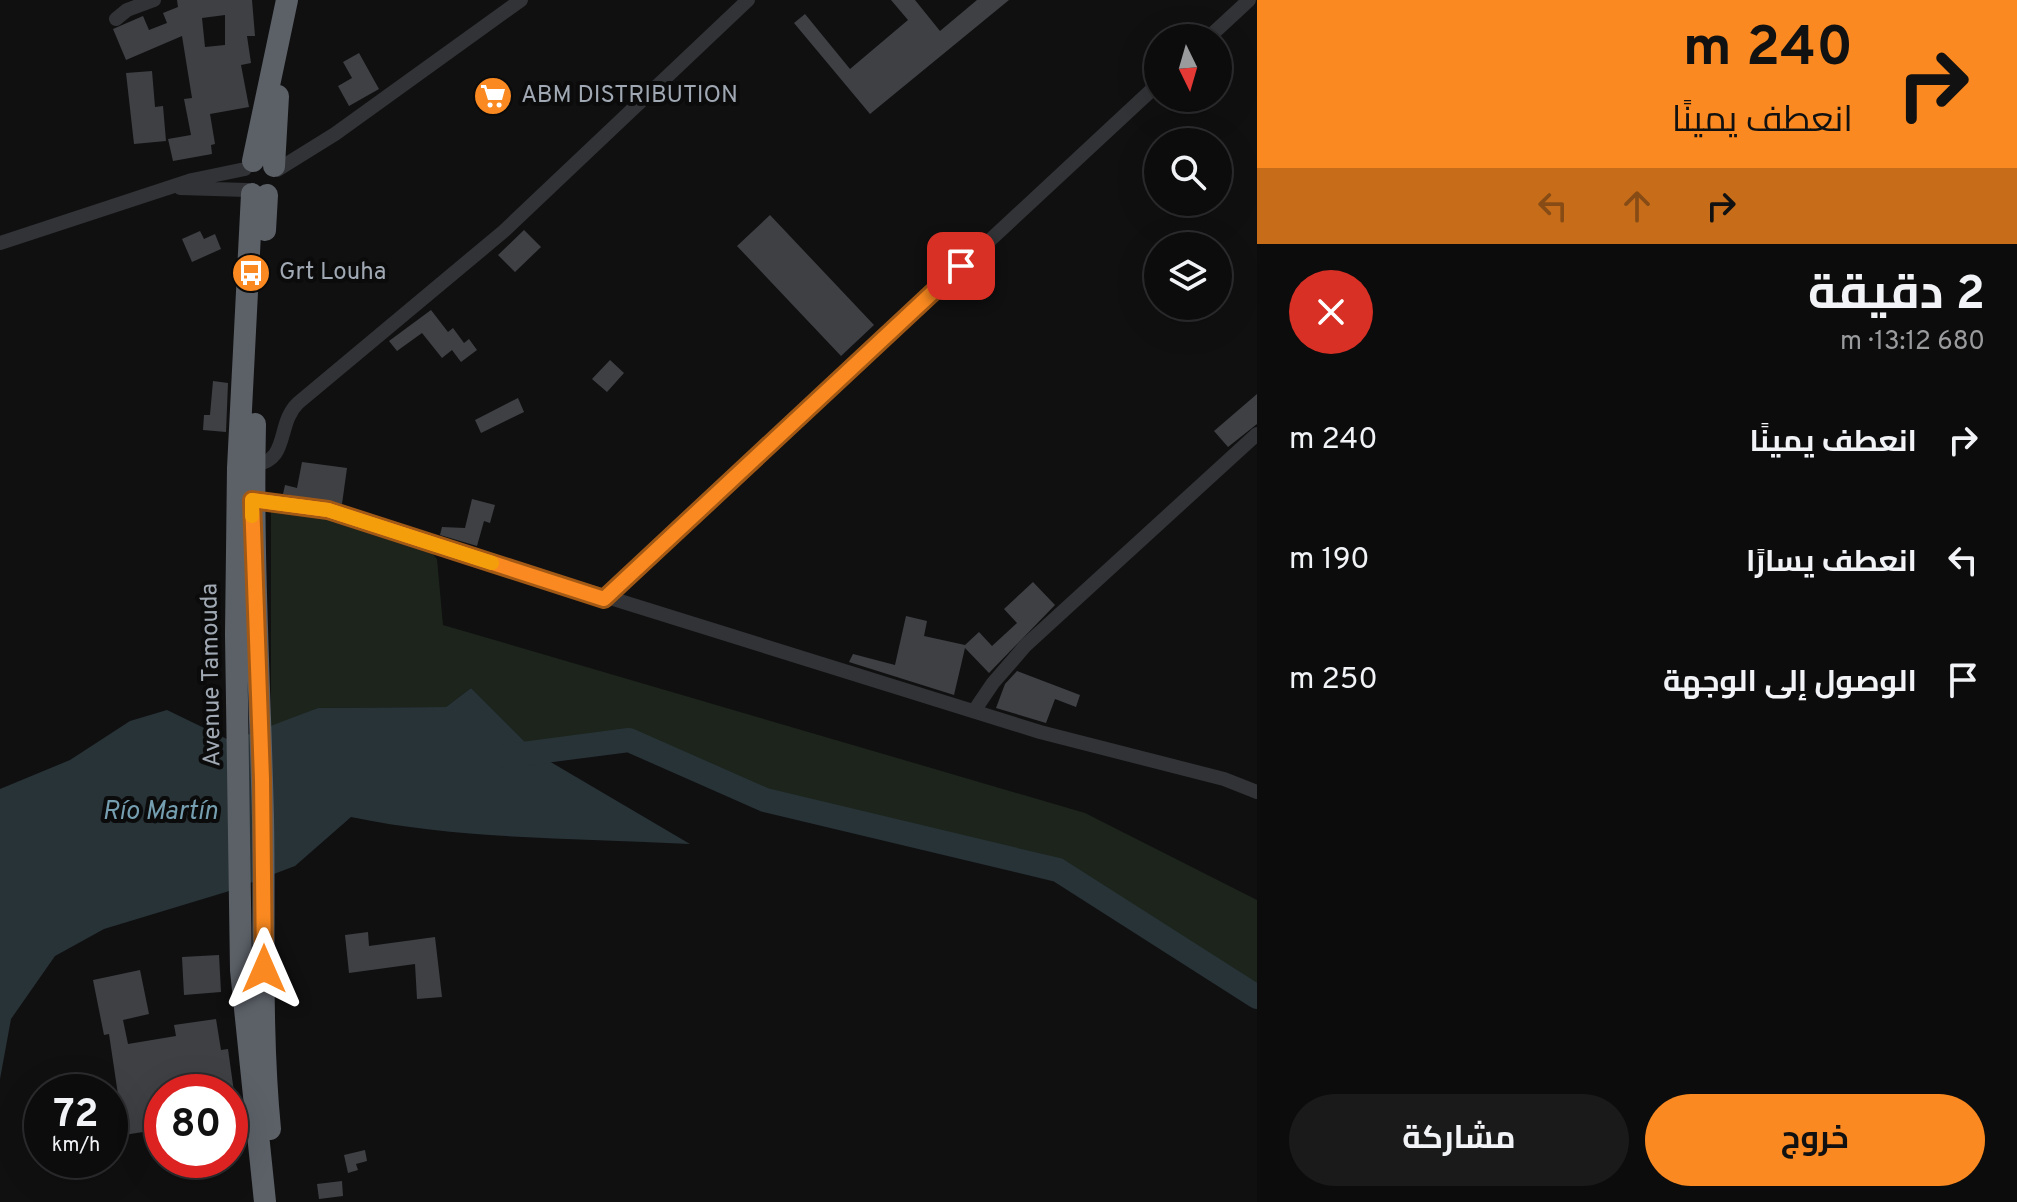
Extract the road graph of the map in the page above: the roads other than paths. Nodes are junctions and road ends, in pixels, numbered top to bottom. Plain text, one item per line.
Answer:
1 (154, 0) edge
2 (287, 0) edge
3 (521, 0) edge
4 (748, 0) edge
5 (1249, 0) edge
6 (116, 19) dead end
7 (1223, 24) edge
8 (1144, 97) edge
9 (264, 177) junction
10 (163, 188) junction
11 (0, 243) edge
12 (1257, 434) edge
13 (254, 465) junction
14 (252, 500) junction
15 (604, 599) junction
16 (248, 663) junction
17 (974, 711) junction
18 (1257, 792) edge
19 (252, 970) junction
20 (265, 1202) edge
21 (278, 1202) edge

1 - 6 street
2 - 9 highway, Avenue Tamouda
3 - 9 street
4 - 13 street
5 - 7 street
8 - 15 street
9 - 10 street
9 - 10 street
9 - 13 highway, Avenue Tamouda
9 - 16 highway, Avenue Tamouda
10 - 11 street
12 - 17 street
13 - 14 highway, Avenue Tamouda
14 - 15 street
14 - 16 highway, Avenue Tamouda
15 - 17 street
16 - 19 highway, Avenue Tamouda
17 - 18 street
19 - 20 highway, Avenue Tamouda
19 - 21 highway, Avenue Tamouda

